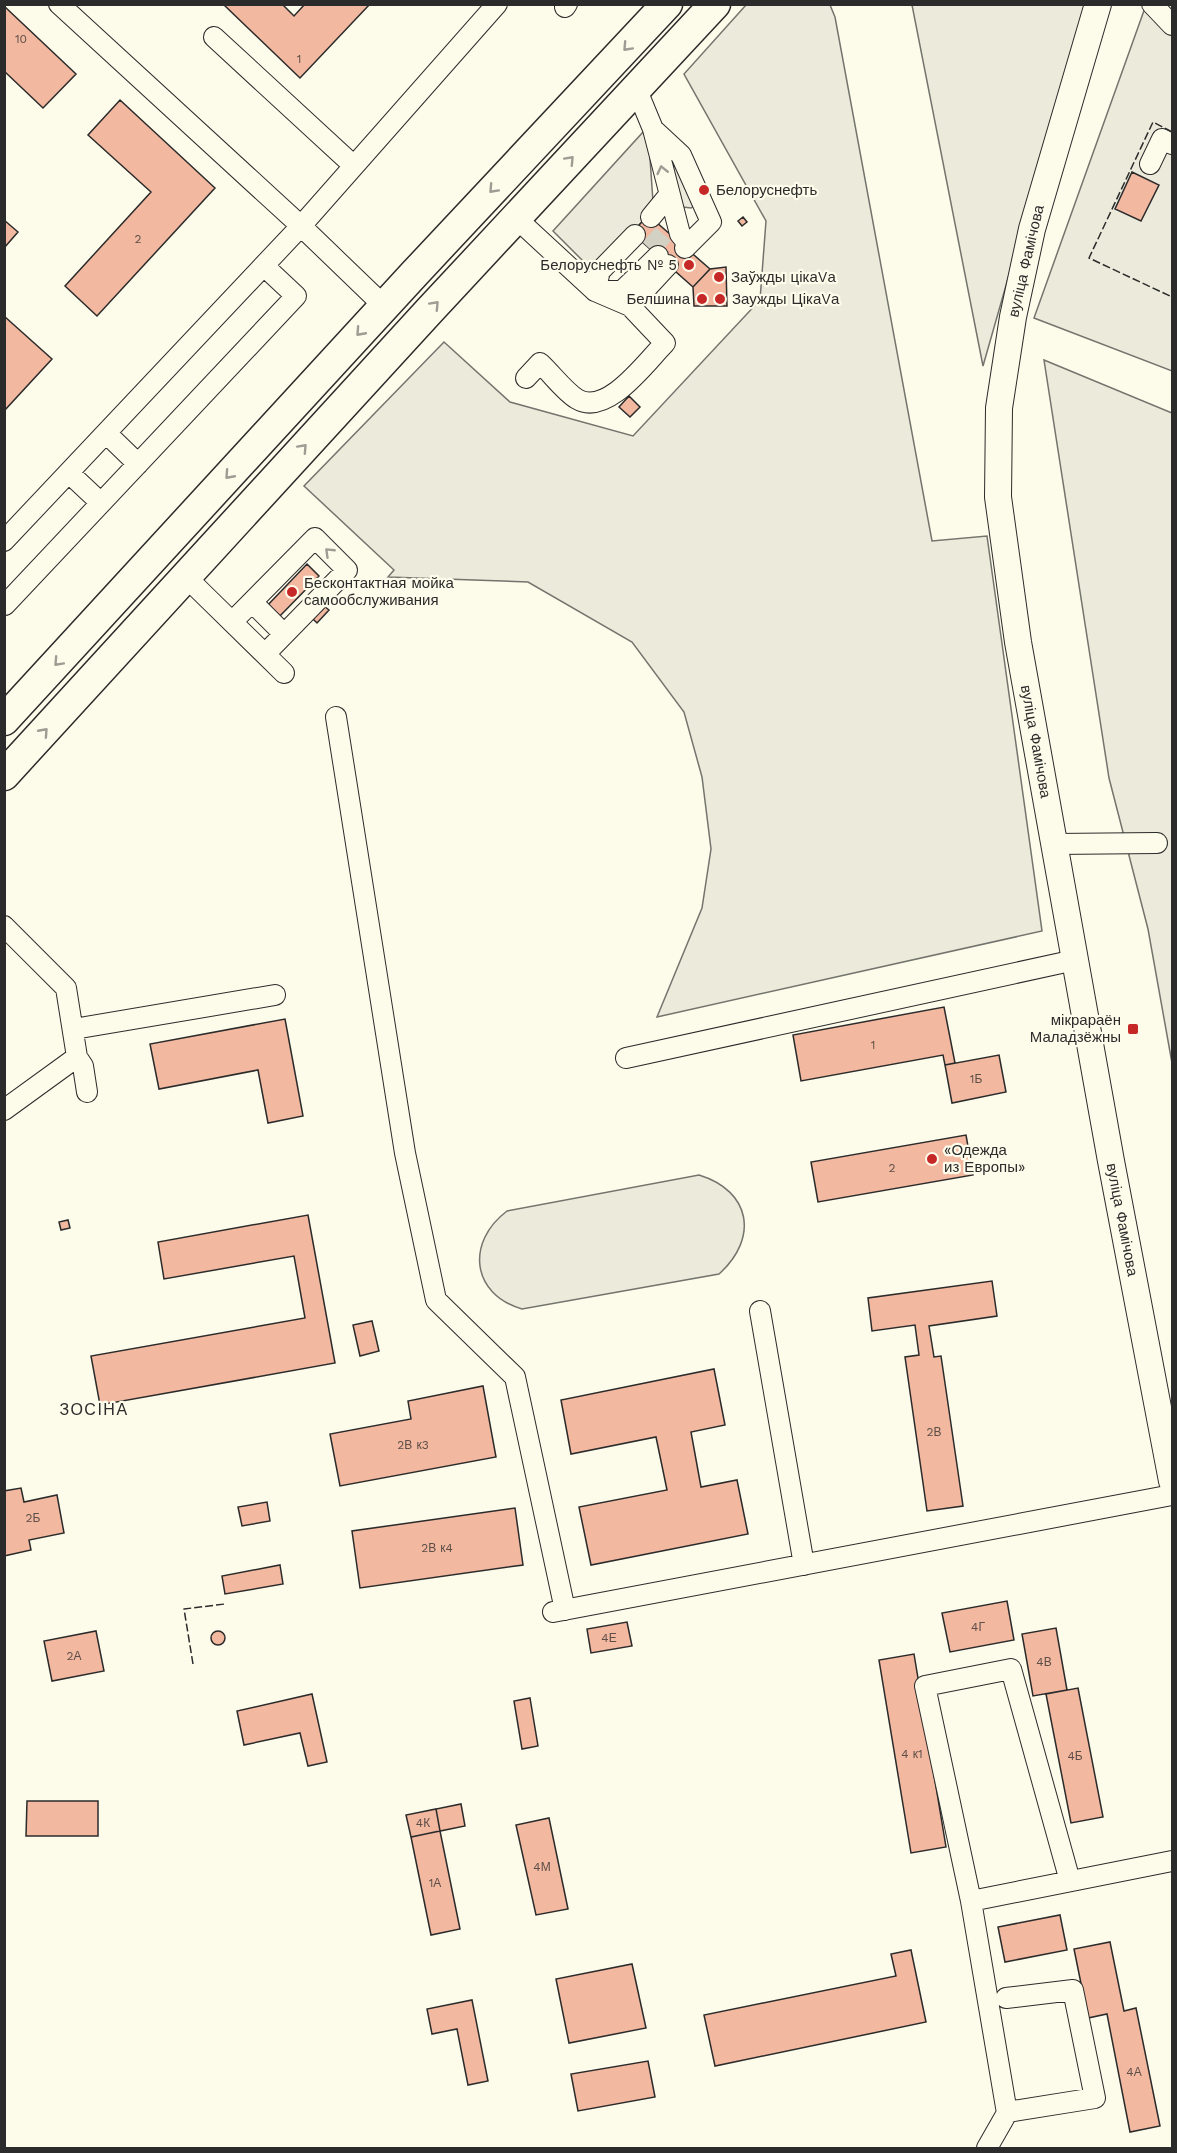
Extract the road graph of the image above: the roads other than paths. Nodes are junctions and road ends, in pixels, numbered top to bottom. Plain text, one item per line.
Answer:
1 (59, 4) edge
2 (497, 4) edge
3 (667, 4) edge
4 (715, 4) edge
5 (1098, 4) edge
6 (1152, 4) edge
7 (1173, 25) edge
8 (214, 37) dead end
9 (636, 88) junction
10 (653, 129) junction
11 (1173, 144) edge
12 (1150, 164) dead end
13 (354, 166) junction
14 (516, 218) junction
15 (301, 226) junction
16 (651, 249) junction
17 (264, 266) junction
18 (595, 291) junction
19 (384, 306) junction
20 (630, 306) junction
21 (526, 378) dead end
22 (106, 433) junction
23 (138, 464) junction
24 (69, 473) junction
25 (101, 503) junction
26 (4, 542) edge
27 (185, 576) junction
28 (252, 602) junction
29 (5, 605) edge
30 (232, 622) junction
31 (284, 634) junction
32 (265, 654) junction
33 (284, 673) dead end
34 (336, 717) dead end
35 (4, 720) edge
36 (4, 775) edge
37 (1157, 843) dead end
38 (1055, 844) junction
39 (4, 926) edge
40 (1075, 960) junction
41 (275, 995) dead end
42 (74, 1029) junction
43 (77, 1057) junction
44 (626, 1058) dead end
45 (87, 1092) dead end
46 (4, 1110) edge
47 (759, 1311) dead end
48 (1173, 1481) edge
49 (1173, 1495) edge
50 (804, 1565) junction
51 (1173, 1861) edge
52 (1070, 1881) junction
53 (970, 1901) junction
54 (1006, 1998) dead end
55 (1007, 2112) junction
56 (987, 2148) edge

1 - 15 lane
2 - 13 lane
3 -> 19 highway
4 - 9 highway
5 - 38 main road, вуліца Фамічова
6 - 7 lane
8 - 13 lane
9 - 10 lane
14 -> 9 highway
10 -> 10 lane
11 - 12 lane
13 - 15 lane
14 - 18 lane
27 -> 14 highway
15 - 17 lane
15 - 19 lane
16 - 18 lane
16 - 18 lane
16 - 20 lane
17 - 22 lane
17 - 23 lane
18 - 20 lane
19 -> 35 highway
20 - 21 lane
22 - 23 lane
22 - 24 lane
23 - 25 lane
24 - 25 lane
24 - 26 lane
25 - 29 lane
27 - 30 lane
36 -> 27 highway
28 - 30 lane
28 - 31 lane
31 -> 28 lane
30 - 32 lane
31 - 32 lane
32 - 33 lane
34 - 50 lane
37 - 38 lane
38 - 40 main road, вуліца Фамічова
39 - 42 lane
40 - 44 lane
40 - 48 main road, вуліца Фамічова
41 - 42 lane
42 - 43 lane
43 - 45 lane
43 - 46 lane
47 - 50 lane
49 - 50 lane
51 - 52 lane
52 - 53 lane
52 - 53 lane
53 - 55 lane
54 - 55 lane
55 - 56 lane

